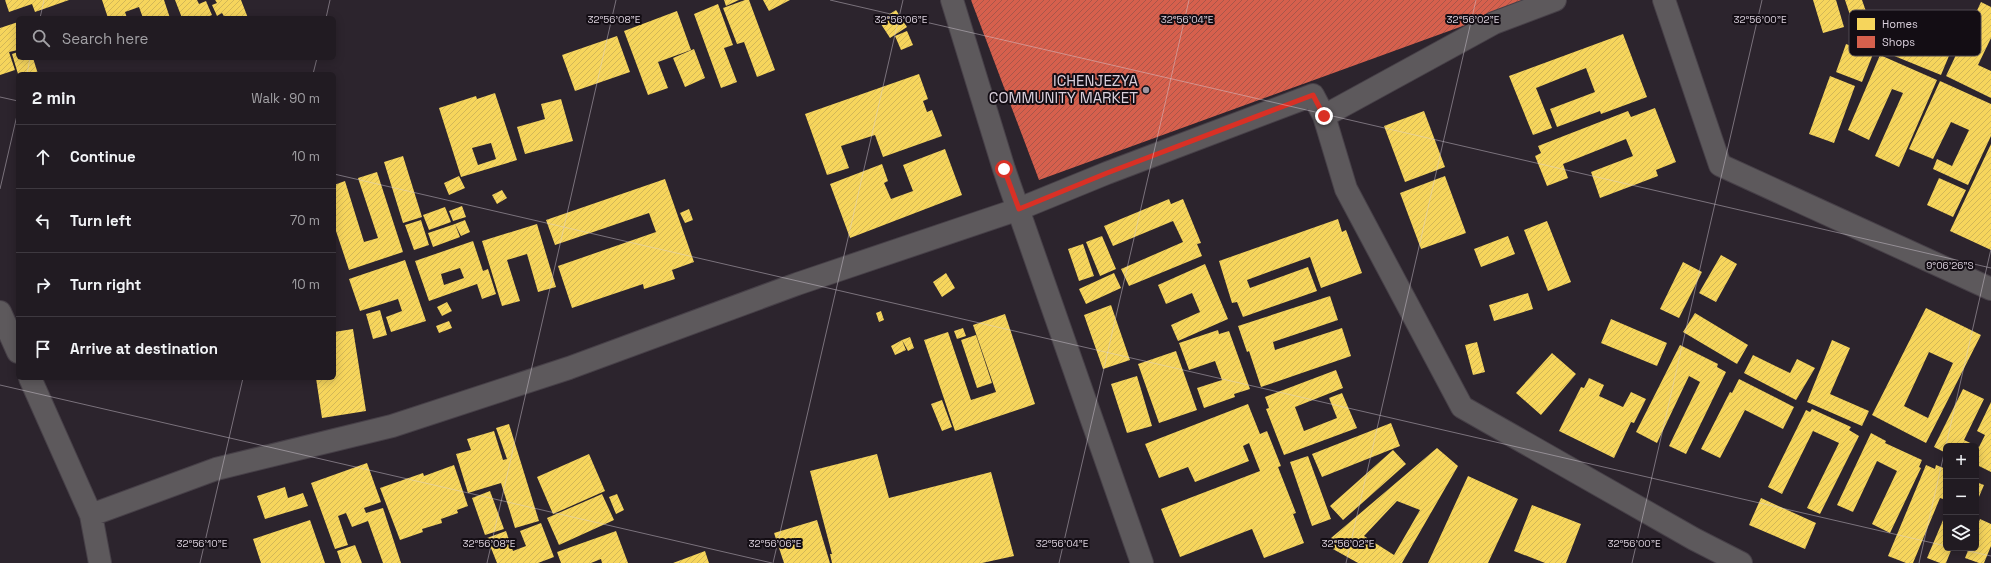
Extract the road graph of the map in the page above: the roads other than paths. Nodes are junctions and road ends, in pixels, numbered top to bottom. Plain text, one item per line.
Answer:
1 (952, 0) edge
2 (1555, 0) edge
3 (1664, 0) edge
4 (1324, 116) junction
5 (1019, 209) junction
6 (1991, 289) edge
7 (0, 312) edge
8 (16, 348) edge
9 (31, 380) edge
10 (91, 515) junction
11 (100, 563) edge
12 (1142, 563) edge
13 (1741, 563) edge

1 - 5 street
2 - 4 street
3 - 6 street
4 - 5 street
4 - 13 street
5 - 10 street
5 - 12 street
7 - 8 street
9 - 10 street
10 - 11 street

